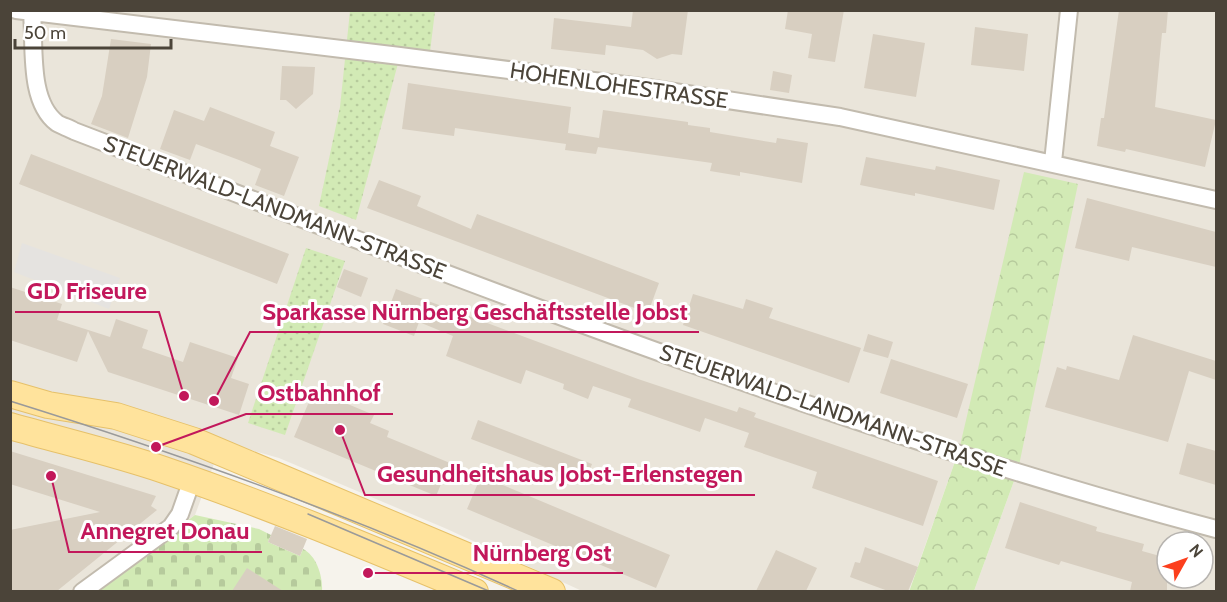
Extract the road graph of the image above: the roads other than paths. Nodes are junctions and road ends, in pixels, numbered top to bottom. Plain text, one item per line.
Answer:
1 (1069, 10) edge
2 (24, 12) edge
3 (1053, 162) junction
4 (1216, 200) edge
5 (10, 394) edge
6 (10, 426) edge
7 (192, 480) junction
8 (1216, 529) edge
9 (441, 544) junction
10 (428, 572) junction
11 (509, 583) edge
12 (82, 591) edge
13 (475, 591) edge
14 (552, 591) edge

1 - 3 street
2 - 3 street, HOHENLOHESTRASSE
2 - 8 street, STEUERWALD-LANDMANN-STRASSE
3 - 4 street, HOHENLOHESTRASSE
5 - 9 main road
6 - 7 main road
7 - 10 main road
7 - 12 street
9 - 10 main road
9 - 11 main road
10 - 13 main road
11 - 14 main road

